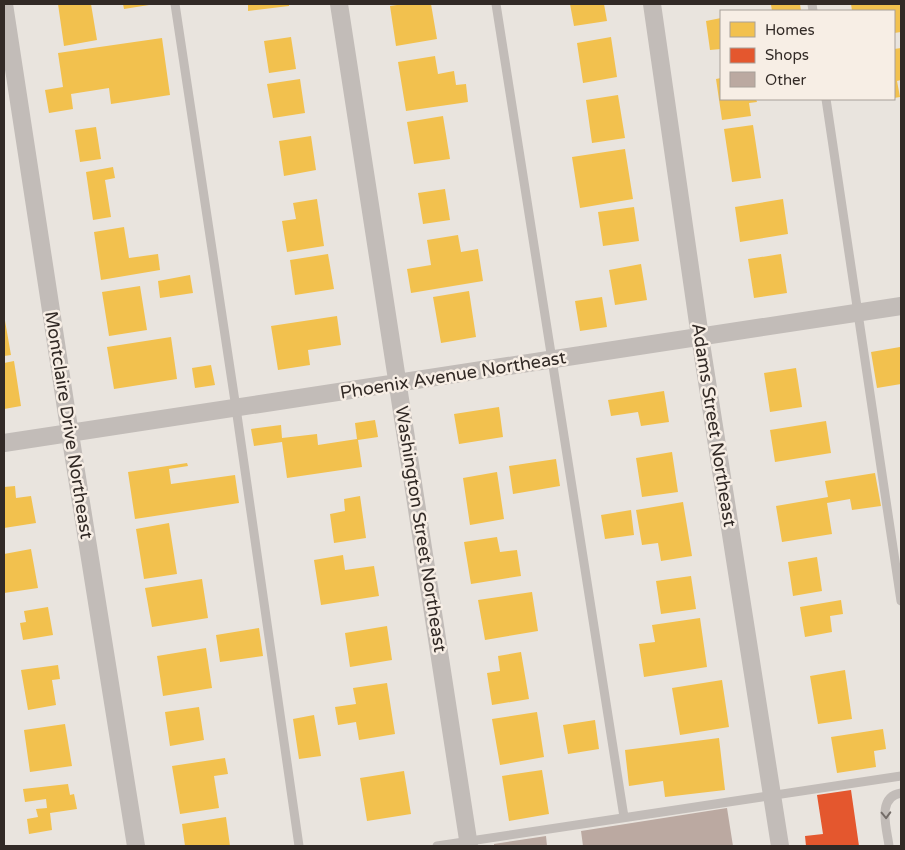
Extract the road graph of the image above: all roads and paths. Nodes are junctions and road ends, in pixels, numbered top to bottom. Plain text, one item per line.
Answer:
1 (4, 4) edge
2 (175, 4) edge
3 (339, 4) edge
4 (496, 4) edge
5 (652, 4) edge
6 (826, 100) edge
7 (901, 306) edge
8 (859, 312) junction
9 (700, 337) junction
10 (553, 360) junction
11 (398, 383) junction
12 (236, 408) junction
13 (70, 432) junction
14 (4, 443) edge
15 (901, 601) edge
16 (901, 776) edge
17 (901, 793) edge
18 (772, 795) junction
19 (624, 817) junction
20 (468, 844) edge
21 (136, 846) edge
22 (299, 846) edge
23 (437, 846) edge
24 (780, 846) edge
25 (889, 846) edge

1 - 13 street, Montclaire Drive Northeast
2 - 12 lane
3 - 11 street, Washington Street Northeast
4 - 10 lane
5 - 9 street, Adams Street Northeast
6 - 8 lane
7 - 8 street, Phoenix Avenue Northeast
8 - 9 street, Phoenix Avenue Northeast
8 - 15 lane
9 - 10 street, Phoenix Avenue Northeast
9 - 18 street, Adams Street Northeast
10 - 11 street, Phoenix Avenue Northeast
10 - 19 lane
11 - 12 street, Phoenix Avenue Northeast
11 - 20 street, Washington Street Northeast
12 - 13 street, Phoenix Avenue Northeast
12 - 22 lane
13 - 14 street, Phoenix Avenue Northeast
13 - 21 street, Montclaire Drive Northeast
16 - 18 lane
17 -> 25 lane
18 - 19 lane
18 - 24 street, Adams Street Northeast
19 - 20 lane
20 - 23 lane

